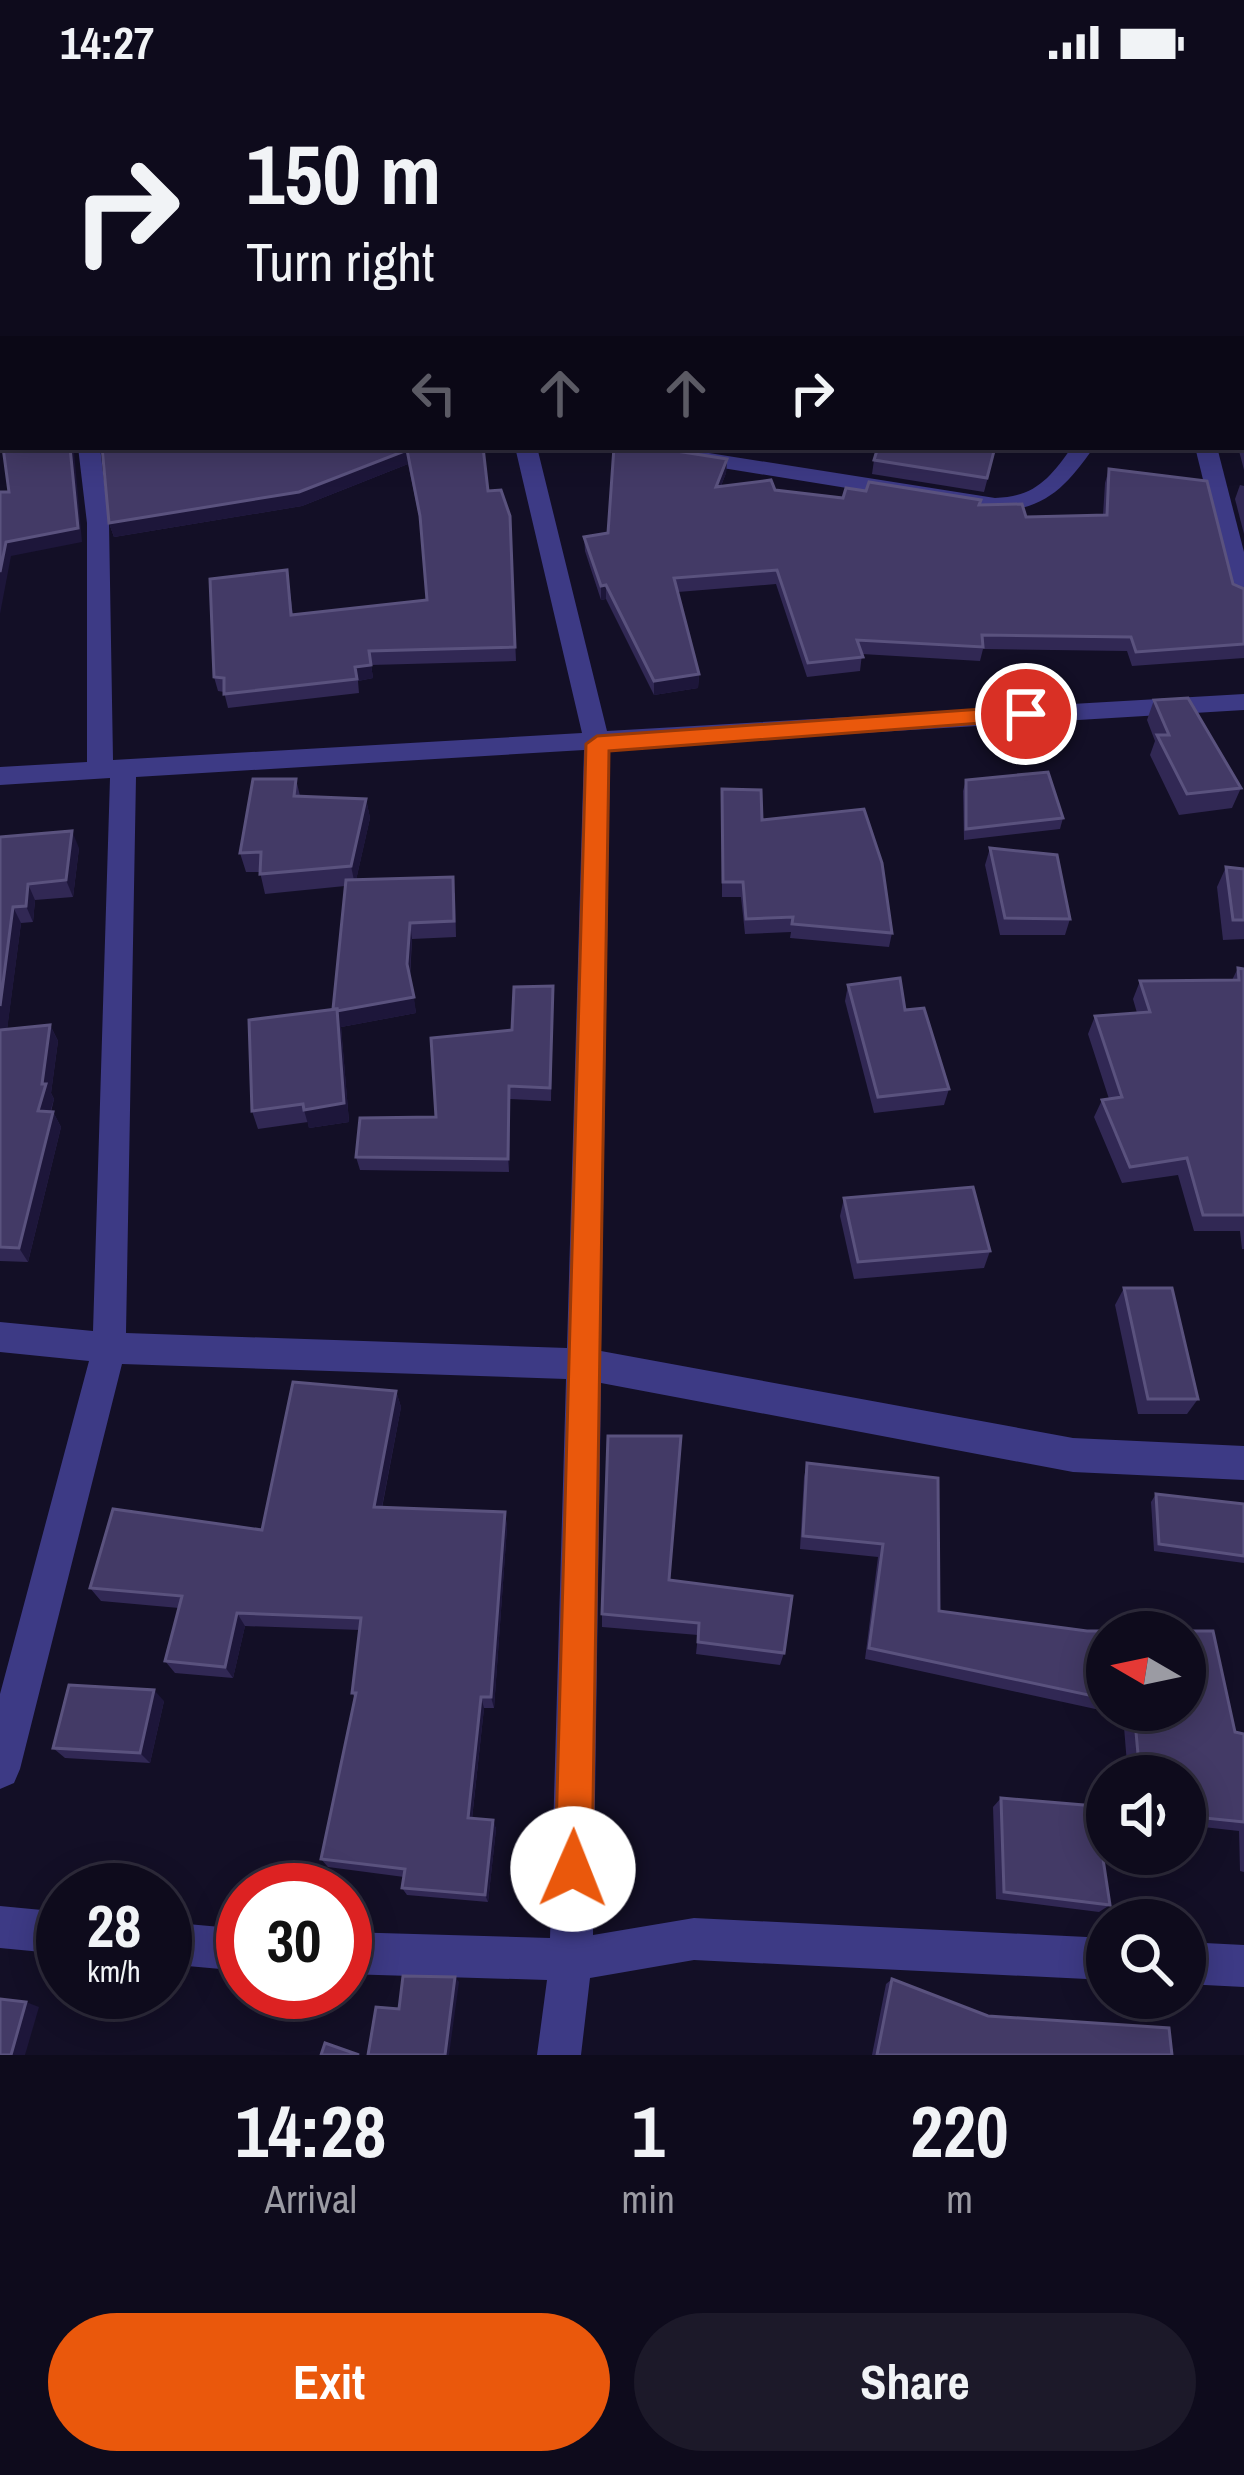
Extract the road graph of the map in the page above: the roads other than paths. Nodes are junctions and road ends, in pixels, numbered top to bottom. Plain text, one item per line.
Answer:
1 (89, 450) edge
2 (527, 450) edge
3 (649, 450) edge
4 (1081, 450) edge
5 (1207, 450) edge
6 (1244, 597) edge
7 (1244, 702) edge
8 (597, 744) junction
9 (111, 772) junction
10 (0, 776) edge
11 (0, 1337) edge
12 (109, 1348) junction
13 (584, 1364) junction
14 (1244, 1462) edge
15 (0, 1769) edge
16 (0, 1927) edge
17 (36, 1930) edge
18 (372, 1954) edge
19 (1086, 1958) edge
20 (572, 1960) junction
21 (1206, 1964) edge
22 (1244, 1966) edge
23 (559, 2055) edge

1 - 9 street
2 - 8 street
3 - 4 street
5 - 6 street
7 - 8 street
8 - 9 street
8 - 13 street
9 - 10 street
9 - 12 street
11 - 12 street
12 - 13 street
12 - 15 street
13 - 14 street
13 - 20 street
16 - 17 street
18 - 20 street
19 - 20 street
20 - 23 street
21 - 22 street

